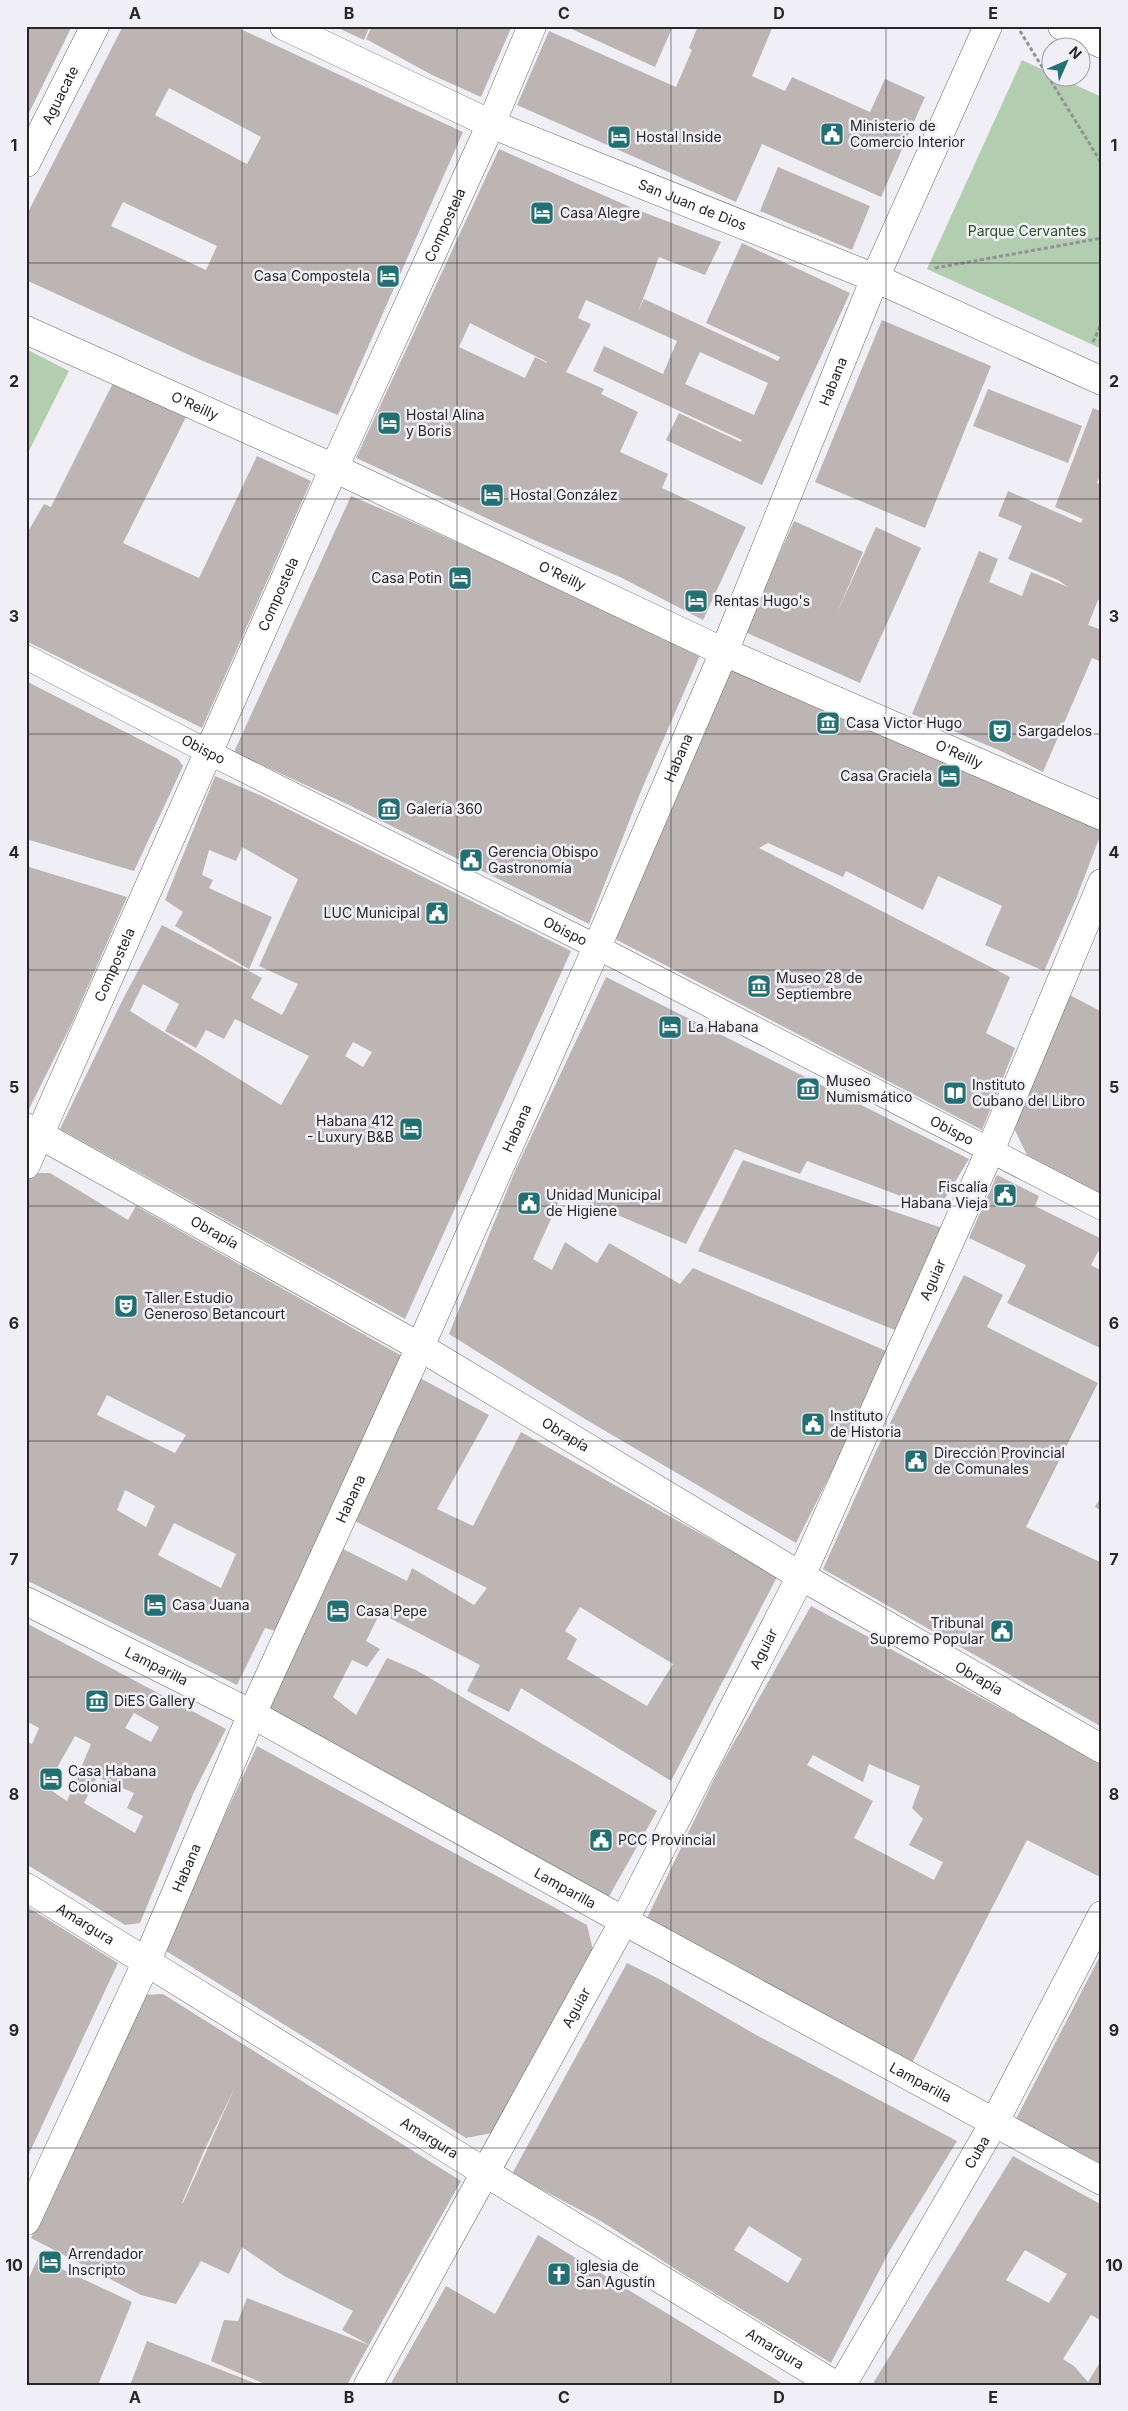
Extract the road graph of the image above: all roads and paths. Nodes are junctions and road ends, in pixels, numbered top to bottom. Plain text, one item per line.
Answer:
1 (95, 26) edge
2 (284, 26) edge
3 (532, 26) edge
4 (988, 26) edge
5 (1018, 26) edge
6 (1062, 26) edge
7 (1102, 44) edge
8 (491, 124) junction
9 (26, 163) edge
10 (1102, 164) edge
11 (1102, 238) edge
12 (934, 268) dead end
13 (875, 278) junction
14 (26, 330) edge
15 (1102, 380) edge
16 (334, 468) junction
17 (724, 652) junction
18 (26, 657) edge
19 (208, 752) junction
20 (1102, 816) edge
21 (1102, 883) edge
22 (597, 947) junction
23 (33, 1131) edge
24 (990, 1151) junction
25 (26, 1165) edge
26 (1102, 1208) edge
27 (420, 1347) junction
28 (800, 1576) junction
29 (26, 1600) edge
30 (252, 1714) junction
31 (1102, 1749) edge
32 (26, 1887) edge
33 (1102, 1915) edge
34 (624, 1922) junction
35 (146, 1963) junction
36 (994, 2123) junction
37 (486, 2173) junction
38 (1102, 2181) edge
39 (26, 2222) edge
40 (368, 2385) edge
41 (835, 2385) edge
42 (842, 2385) edge

1 - 9 street, Aguacate
2 - 8 street, San Juan de Dios
3 - 8 street, Compostela
4 - 13 street, Habana
5 - 10 path
6 - 7 street
8 - 13 street, San Juan de Dios
8 - 16 street, Compostela
11 - 12 path
13 - 15 street, San Juan de Dios
13 - 17 street, Habana
14 - 16 street, O'Reilly
16 - 17 street, O'Reilly
16 - 19 street, Compostela
17 - 20 street, O'Reilly
17 - 22 street, Habana
18 - 19 street, Obispo
19 - 22 street, Obispo
19 - 23 street, Compostela
21 - 24 street, Aguiar
22 - 24 street, Obispo
22 - 27 street, Habana
23 - 25 street, Compostela
23 - 27 street, Obrapía
24 - 26 street, Obispo
24 - 28 street, Aguiar
27 - 28 street, Obrapía
27 - 30 street, Habana
28 - 31 street, Obrapía
28 - 34 street, Aguiar
29 - 30 street, Lamparilla
30 - 34 street, Lamparilla
30 - 35 street, Habana
32 - 35 street, Amargura
33 - 36 street, Cuba
34 - 36 street, Lamparilla
34 - 37 street, Aguiar
35 - 37 street, Amargura
35 - 39 street, Habana
36 - 38 street, Lamparilla
36 - 42 street, Cuba
37 - 40 street, Aguiar
37 - 41 street, Amargura

